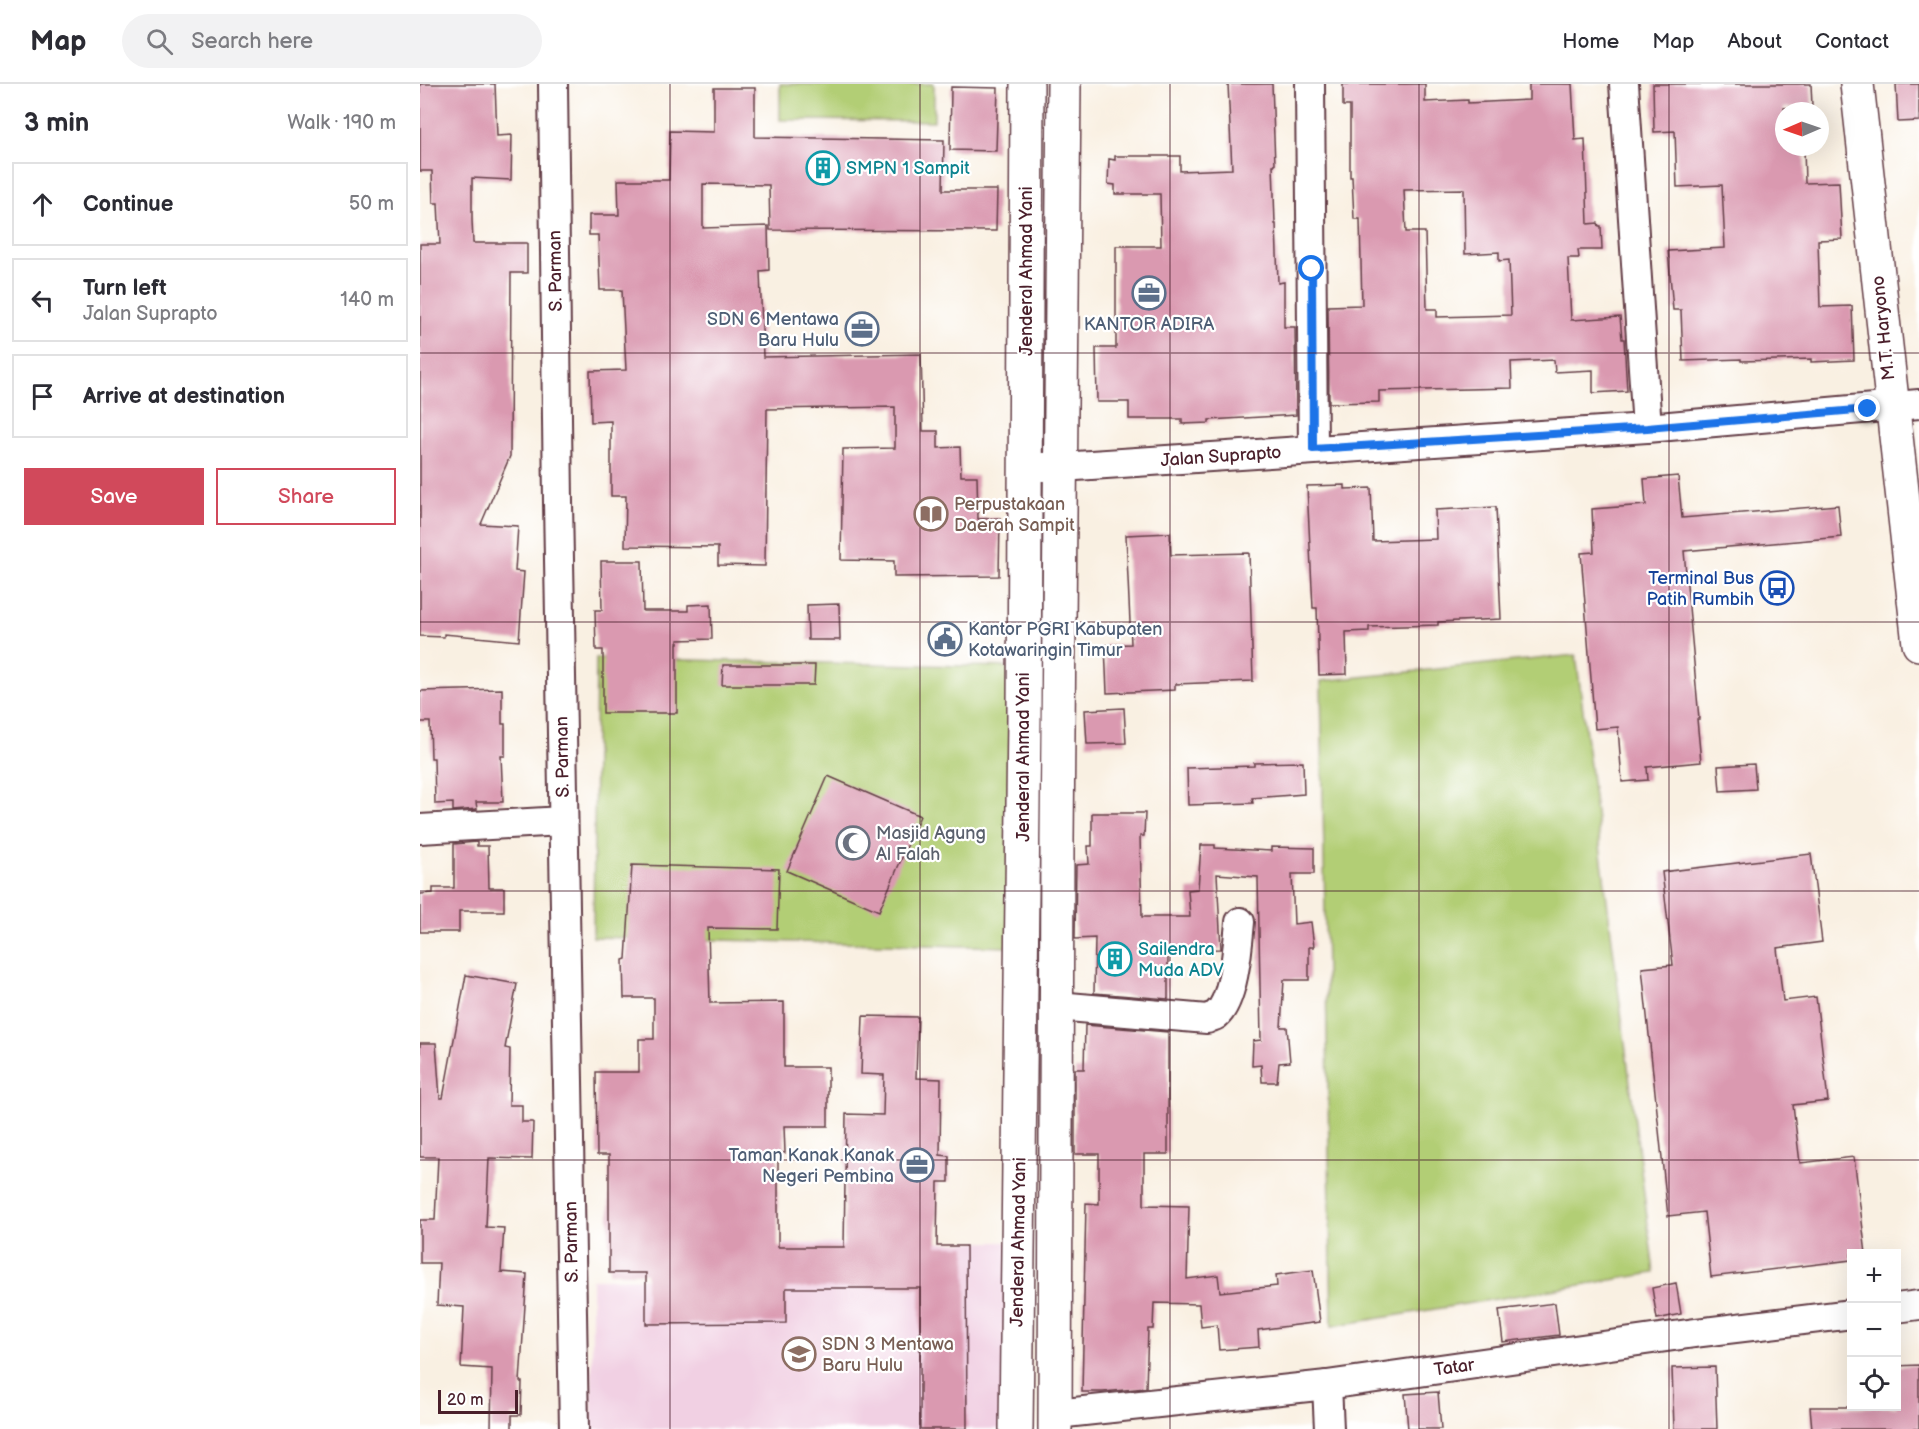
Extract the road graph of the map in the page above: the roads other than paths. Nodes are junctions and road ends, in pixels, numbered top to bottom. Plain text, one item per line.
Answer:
1 (553, 84) edge
2 (1027, 84) edge
3 (1065, 84) edge
4 (1310, 84) edge
5 (1624, 84) edge
6 (1857, 84) edge
7 (1905, 405) edge
8 (1647, 428) junction
9 (1313, 449) junction
10 (1025, 467) junction
11 (1061, 467) junction
12 (1919, 644) edge
13 (563, 821) junction
14 (420, 829) edge
15 (1240, 922) dead end
16 (1057, 1006) junction
17 (1919, 1305) edge
18 (1901, 1307) edge
19 (1847, 1315) edge
20 (1327, 1385) junction
21 (1056, 1421) edge
22 (574, 1429) edge
23 (1016, 1429) edge
24 (1329, 1429) edge

1 - 13 street, S. Parman
2 - 10 main road, Jenderal Ahmad Yani
3 - 11 main road, Jenderal Ahmad Yani
4 - 9 street
5 - 8 street
6 - 7 main road, M.T. Haryono
7 - 8 street, Jalan Suprapto
7 - 12 main road, M.T. Haryono
8 - 9 street, Jalan Suprapto
9 - 11 street, Jalan Suprapto
10 - 11 street, Jalan Suprapto
10 - 23 main road, Jenderal Ahmad Yani
11 - 16 main road, Jenderal Ahmad Yani
13 - 14 street
13 - 22 street, S. Parman
15 - 16 street
16 - 21 main road, Jenderal Ahmad Yani
17 - 18 street
19 - 20 street, Tatar
20 - 21 street, Tatar
20 - 24 street

